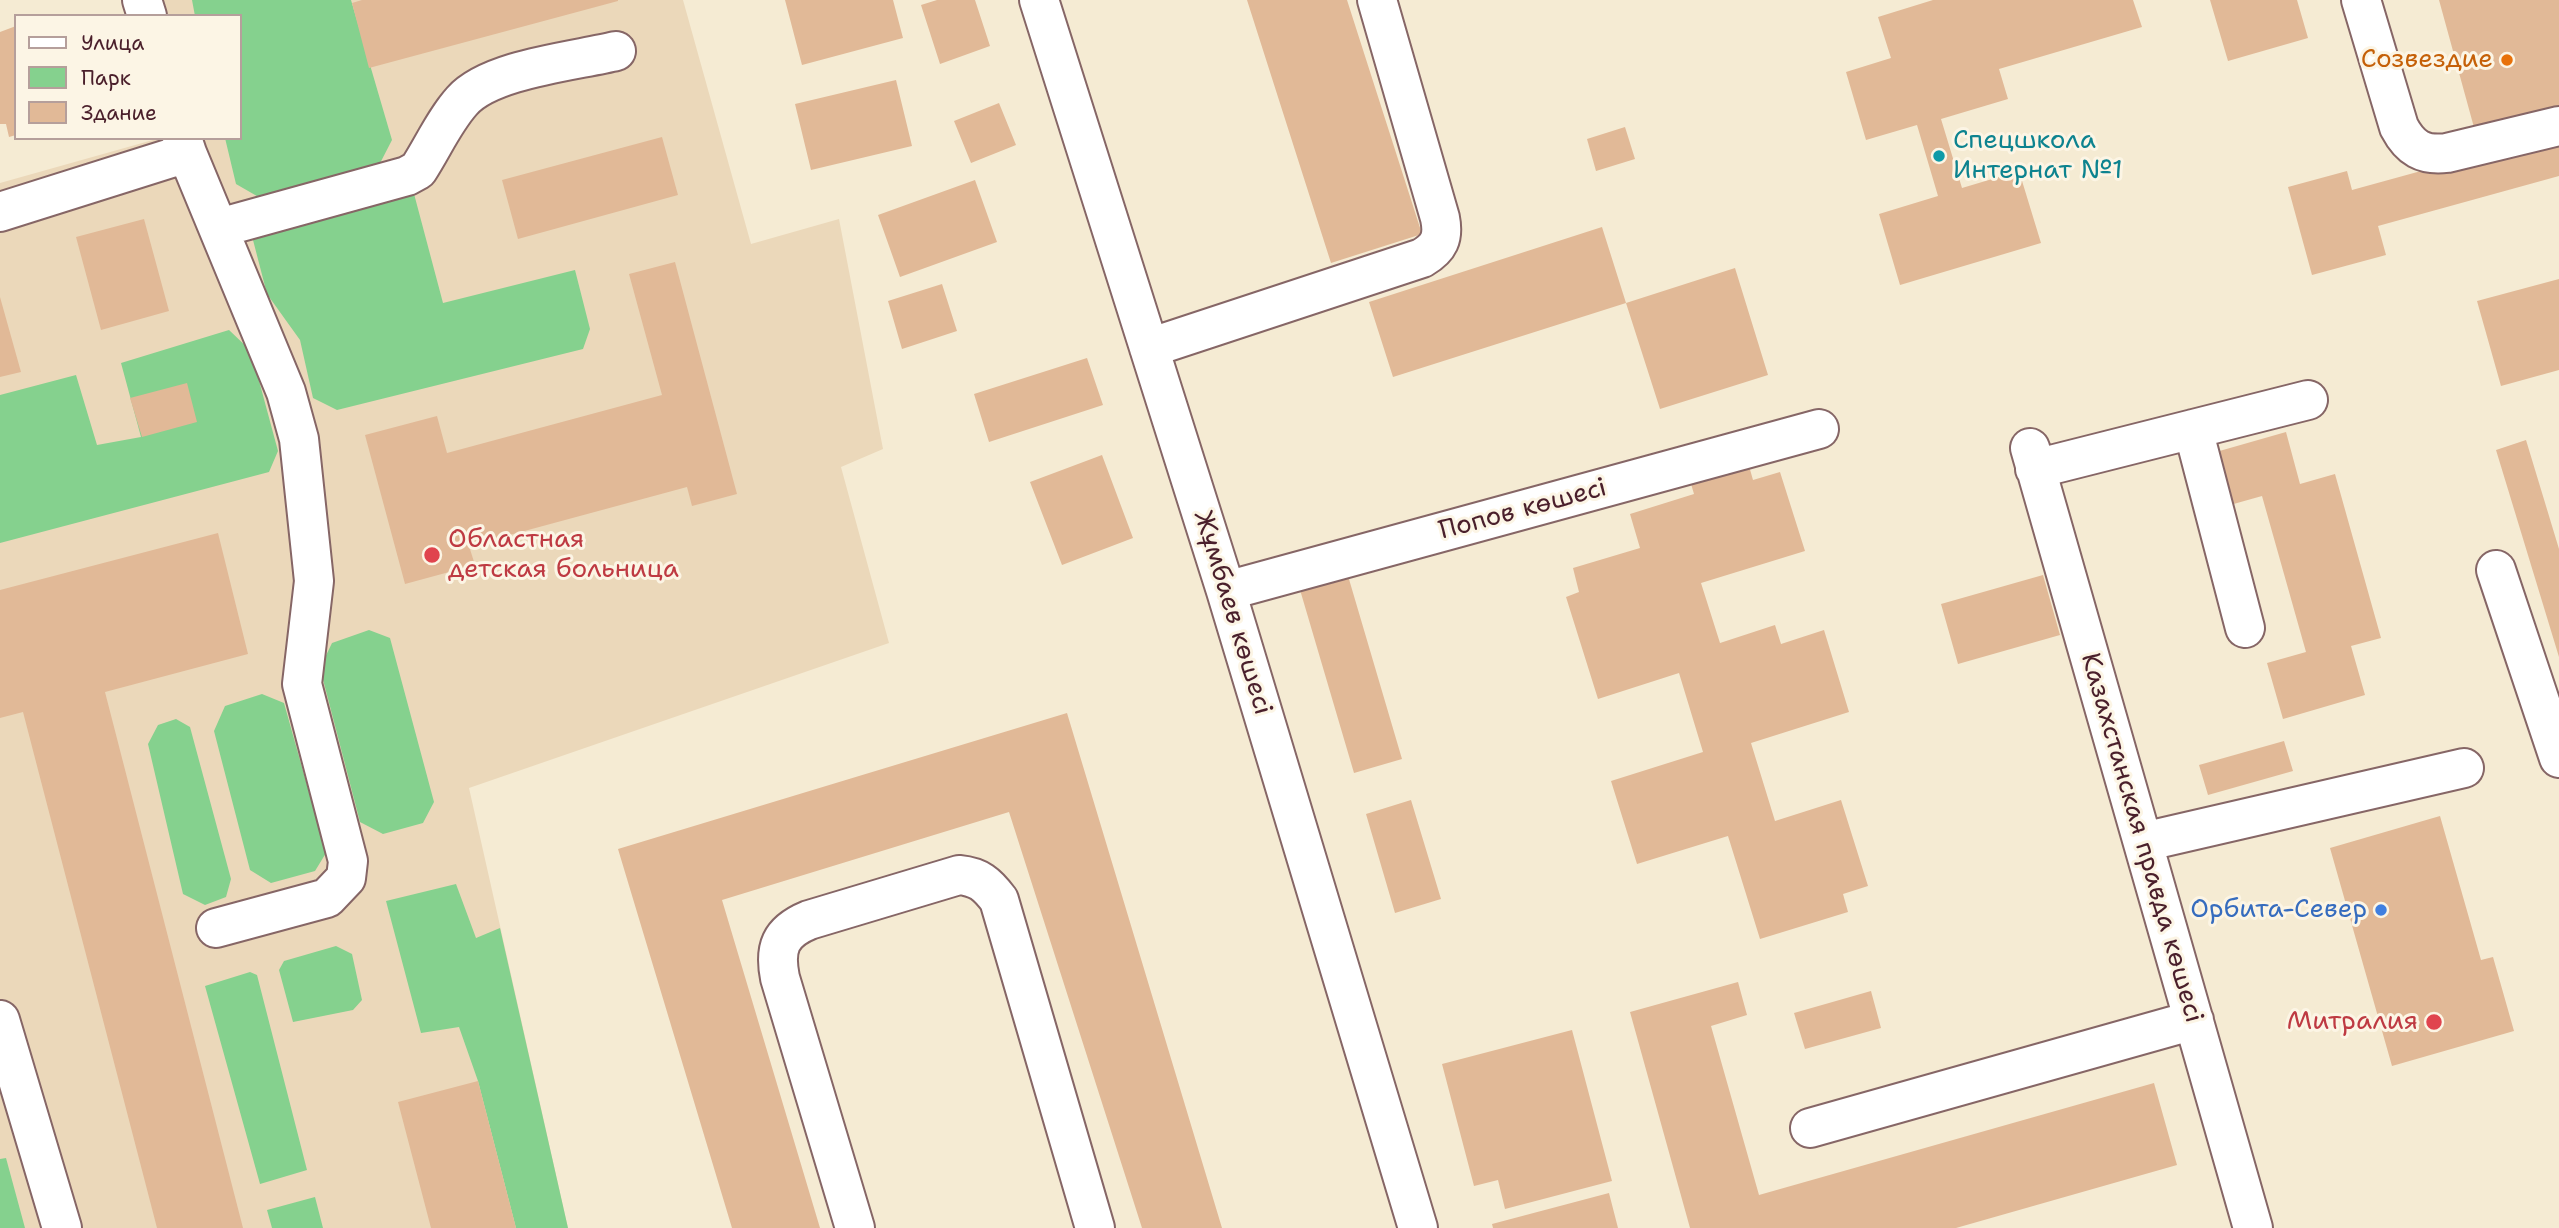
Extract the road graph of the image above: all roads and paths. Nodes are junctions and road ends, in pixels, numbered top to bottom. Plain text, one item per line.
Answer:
1 (1039, 0) edge
2 (1377, 0) edge
3 (2361, 0) edge
4 (616, 51) dead end
5 (2559, 125) edge
6 (185, 146) edge
7 (0, 212) edge
8 (219, 228) junction
9 (1149, 348) junction
10 (2308, 400) dead end
11 (1819, 429) dead end
12 (2193, 429) junction
13 (2496, 570) dead end
14 (1226, 591) junction
15 (2245, 628) dead end
16 (2559, 758) edge
17 (2464, 768) dead end
18 (2143, 842) junction
19 (216, 928) dead end
20 (0, 1020) edge
21 (2194, 1020) junction
22 (1810, 1128) dead end
23 (62, 1228) edge
24 (855, 1228) edge
25 (1095, 1228) edge
26 (1418, 1228) edge
27 (2253, 1228) edge

1 - 9 street, Жұмбаев көшесі
2 - 9 street
3 - 5 street
4 - 8 street
6 - 7 street
6 - 8 street
8 - 19 street
9 - 14 street, Жұмбаев көшесі
10 - 12 street
11 - 14 street, Попов көшесі
12 - 15 street
12 - 18 street, Казахстанская правда көшесі
13 - 16 street
14 - 26 street, Жұмбаев көшесі
17 - 18 street
18 - 21 street, Казахстанская правда көшесі
20 - 23 street
21 - 22 street
21 - 27 street, Казахстанская правда көшесі
24 - 25 street

